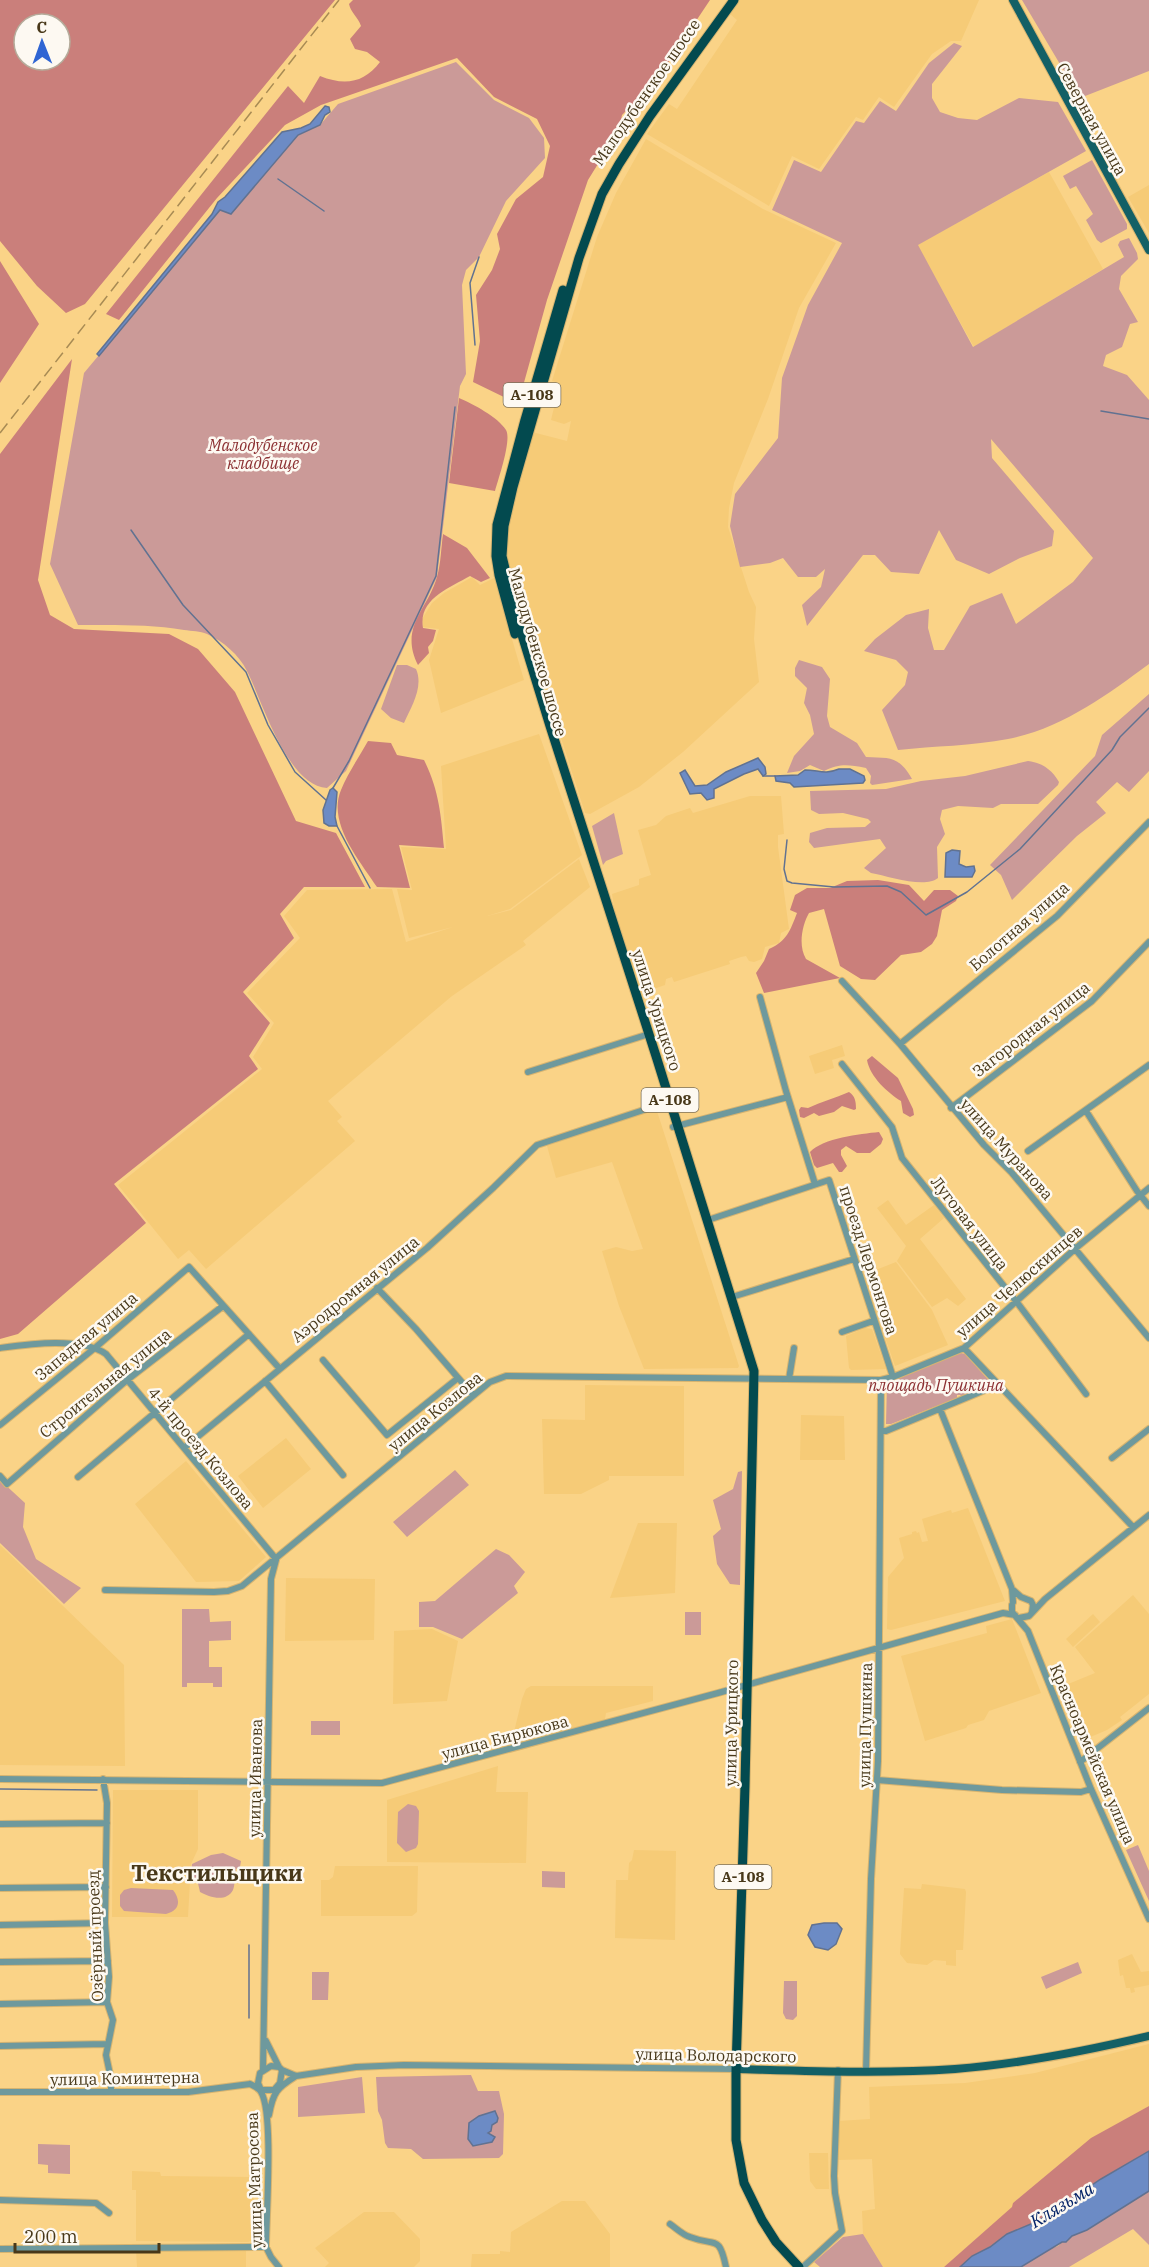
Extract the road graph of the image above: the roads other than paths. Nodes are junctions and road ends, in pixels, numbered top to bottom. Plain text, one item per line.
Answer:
1 (728, 0) edge
2 (735, 0) edge
3 (1013, 0) edge
4 (1149, 250) edge
5 (1149, 822) edge
6 (579, 824) junction
7 (1149, 942) edge
8 (842, 981) dead end
9 (760, 997) dead end
10 (646, 1035) junction
11 (900, 1044) junction
12 (842, 1064) dead end
13 (1149, 1065) edge
14 (528, 1071) dead end
15 (788, 1096) junction
16 (665, 1103) junction
17 (951, 1108) junction
18 (1086, 1111) junction
19 (676, 1127) junction
20 (1028, 1151) dead end
21 (815, 1184) junction
22 (1149, 1188) edge
23 (1140, 1195) junction
24 (1149, 1206) edge
25 (708, 1220) junction
26 (1076, 1248) junction
27 (854, 1259) junction
28 (377, 1288) junction
29 (732, 1297) junction
30 (1015, 1302) junction
31 (223, 1306) junction
32 (873, 1322) junction
33 (842, 1332) dead end
34 (249, 1334) junction
35 (1149, 1338) edge
36 (96, 1347) junction
37 (0, 1348) edge
38 (794, 1348) dead end
39 (964, 1348) junction
40 (323, 1360) dead end
41 (280, 1369) junction
42 (892, 1377) junction
43 (458, 1378) junction
44 (753, 1378) junction
45 (789, 1379) junction
46 (128, 1380) junction
47 (881, 1380) junction
48 (265, 1381) junction
49 (997, 1385) junction
50 (1086, 1394) dead end
51 (473, 1395) junction
52 (940, 1409) junction
53 (153, 1412) junction
54 (0, 1425) edge
55 (1149, 1429) edge
56 (881, 1431) junction
57 (184, 1448) junction
58 (1112, 1458) dead end
59 (343, 1475) dead end
60 (0, 1476) edge
61 (78, 1477) dead end
62 (1149, 1515) edge
63 (1133, 1527) junction
64 (276, 1559) junction
65 (1012, 1589) junction
66 (105, 1590) dead end
67 (1024, 1597) junction
68 (1045, 1599) junction
69 (1012, 1604) junction
70 (1003, 1613) junction
71 (1030, 1615) junction
72 (1017, 1616) junction
73 (1028, 1631) junction
74 (880, 1647) junction
75 (747, 1684) junction
76 (1149, 1708) edge
77 (1080, 1762) junction
78 (0, 1779) edge
79 (103, 1779) junction
80 (877, 1780) junction
81 (268, 1781) junction
82 (1091, 1789) junction
83 (107, 1822) junction
84 (0, 1824) edge
85 (106, 1887) junction
86 (0, 1888) edge
87 (1149, 1919) edge
88 (105, 1923) junction
89 (0, 1925) edge
90 (108, 1961) junction
91 (0, 1962) edge
92 (107, 2002) junction
93 (0, 2004) edge
94 (264, 2029) junction
95 (1149, 2036) edge
96 (107, 2044) junction
97 (0, 2046) edge
98 (280, 2068) junction
99 (736, 2069) junction
100 (838, 2070) junction
101 (866, 2071) junction
102 (261, 2072) junction
103 (296, 2076) junction
104 (250, 2084) junction
105 (278, 2087) junction
106 (261, 2090) junction
107 (0, 2092) edge
108 (111, 2092) junction
109 (267, 2121) junction
110 (0, 2200) edge
111 (109, 2213) dead end
112 (670, 2224) dead end
113 (266, 2247) junction
114 (0, 2249) edge
115 (279, 2267) edge
116 (726, 2267) edge
117 (801, 2267) edge

1 - 6 highway, Малодубенское шоссе / А-108
2 - 6 highway, Малодубенское шоссе / А-108
3 - 4 main road, Северная улица
5 - 11 street, Болотная улица
6 - 10 highway, улица Урицкого / А-108
7 - 17 street, Загородная улица
8 - 11 street, улица Муранова
9 - 15 street, проезд Лермонтова
10 - 14 street
10 - 16 highway, улица Урицкого / А-108
10 - 19 highway, улица Урицкого / А-108
11 - 17 street, улица Муранова
12 - 30 street, Луговая улица
13 - 18 street
15 - 19 street
15 - 21 street, проезд Лермонтова
16 - 19 highway, улица Урицкого / А-108
16 - 28 street, Аэродромная улица
17 - 26 street, улица Муранова
18 - 20 street
18 - 23 street
19 - 25 highway, улица Урицкого / А-108
19 - 44 highway, улица Урицкого / А-108
21 - 25 street
21 - 27 street, проезд Лермонтова
22 - 23 street, улица Челюскинцев
23 - 24 street
23 - 26 street, улица Челюскинцев
25 - 29 highway, улица Урицкого / А-108
26 - 30 street, улица Челюскинцев
26 - 35 street, улица Муранова
27 - 29 street
27 - 32 street, проезд Лермонтова
28 - 41 street, Аэродромная улица
28 - 43 street
29 - 44 highway, улица Урицкого / А-108
30 - 39 street, улица Челюскинцев
30 - 50 street, Луговая улица
31 - 34 street
31 - 36 street, Западная улица
31 - 46 street, Строительная улица
32 - 33 street
32 - 42 street, проезд Лермонтова
34 - 41 street
34 - 53 street
36 - 37 street
36 - 46 street, 4-й проезд Козлова
36 - 54 street, Западная улица
38 - 45 street
39 - 42 street, улица Челюскинцев
39 - 49 street
40 - 43 street
41 - 48 street, Аэродромная улица
42 - 47 street, улица Челюскинцев
43 - 51 street
44 - 45 street, улица Челюскинцев
44 - 51 street, улица Козлова
44 - 75 highway, улица Урицкого / А-108
45 - 47 street, улица Челюскинцев
46 - 53 street, 4-й проезд Козлова
46 - 60 street, Строительная улица
47 - 56 street, улица Пушкина
48 - 57 street, Аэродромная улица
48 - 59 street
49 - 52 street
49 - 63 street
51 - 64 street, улица Козлова
52 - 56 street
52 - 65 street
53 - 57 street, 4-й проезд Козлова
53 - 61 street
55 - 58 street
56 - 74 street, улица Пушкина
57 - 64 street, 4-й проезд Козлова
62 - 63 street
63 - 68 street
64 - 66 street, улица Козлова
64 - 81 street, улица Иванова
65 - 67 street
65 - 69 street
67 - 68 street
67 - 69 street
67 - 71 street
68 - 71 street
69 - 70 street
69 - 72 street
70 - 72 street
70 - 74 street, улица Бирюкова
71 - 72 street
71 - 73 street
72 - 73 street
73 - 77 street, Красноармейская улица
74 - 75 street, улица Бирюкова
74 - 80 street, улица Пушкина
75 - 81 street, улица Бирюкова
75 - 99 highway, улица Урицкого / А-108
76 - 77 street
77 - 82 street, Красноармейская улица
78 - 79 street, улица Бирюкова
79 - 81 street, улица Бирюкова
79 - 83 street, Озёрный проезд
80 - 82 street
80 - 101 street, улица Пушкина
81 - 94 street, улица Иванова
82 - 87 street, Красноармейская улица
83 - 84 street
83 - 85 street, Озёрный проезд
85 - 86 street
85 - 88 street, Озёрный проезд
88 - 89 street
88 - 90 street, Озёрный проезд
90 - 91 street
90 - 92 street, Озёрный проезд
92 - 93 street
92 - 96 street, Озёрный проезд
94 - 98 street
94 - 102 street, улица Иванова
95 - 101 main road, улица Володарского
96 - 97 street
96 - 108 street, Озёрный проезд
98 - 102 street
98 - 103 street
98 - 105 street
99 - 100 main road, улица Володарского
99 - 103 street, улица Володарского
99 - 117 highway, А-108
100 - 101 main road, улица Володарского
100 - 117 street
102 - 104 street
102 - 106 street
103 - 105 street
104 - 106 street
104 - 108 street, улица Коминтерна
105 - 106 street
105 - 109 street
106 - 109 street, улица Матросова
107 - 108 street, улица Коминтерна
109 - 113 street, улица Матросова
110 - 111 street
112 - 116 street
113 - 114 street
113 - 115 street, улица Матросова

